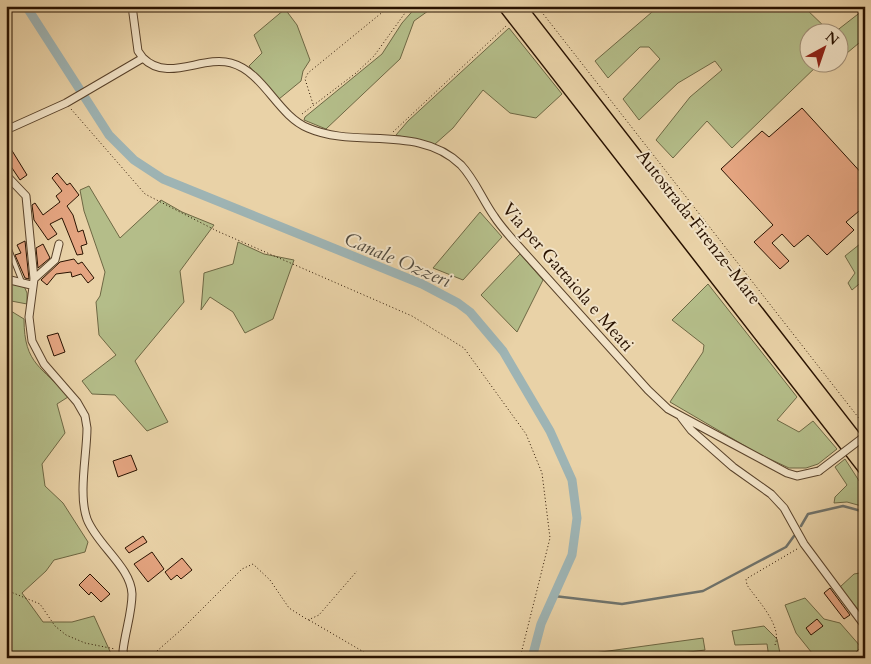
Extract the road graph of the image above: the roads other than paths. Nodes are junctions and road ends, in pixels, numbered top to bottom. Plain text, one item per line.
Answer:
1 (132, 6) edge
2 (505, 6) edge
3 (519, 6) edge
4 (143, 58) junction
5 (6, 130) edge
6 (6, 176) edge
7 (7, 244) edge
8 (59, 244) dead end
9 (6, 279) edge
10 (33, 282) junction
11 (22, 283) junction
12 (679, 415) junction
13 (865, 436) edge
14 (865, 451) edge
15 (865, 469) edge
16 (865, 626) edge
17 (865, 653) edge
18 (124, 654) edge
19 (860, 658) edge

1 - 4 street
2 - 15 highway, Autostrada Firenze-Mare
3 - 14 highway, Autostrada Firenze-Mare
4 - 5 street
4 - 12 street, Via per Gattaiola e Meati
6 - 10 street
7 - 11 lane
8 - 10 street
9 - 11 street
10 - 11 street
10 - 18 street
12 - 13 street, Via per Gattaiola e Meati, bridge
12 - 16 street
17 - 19 street

